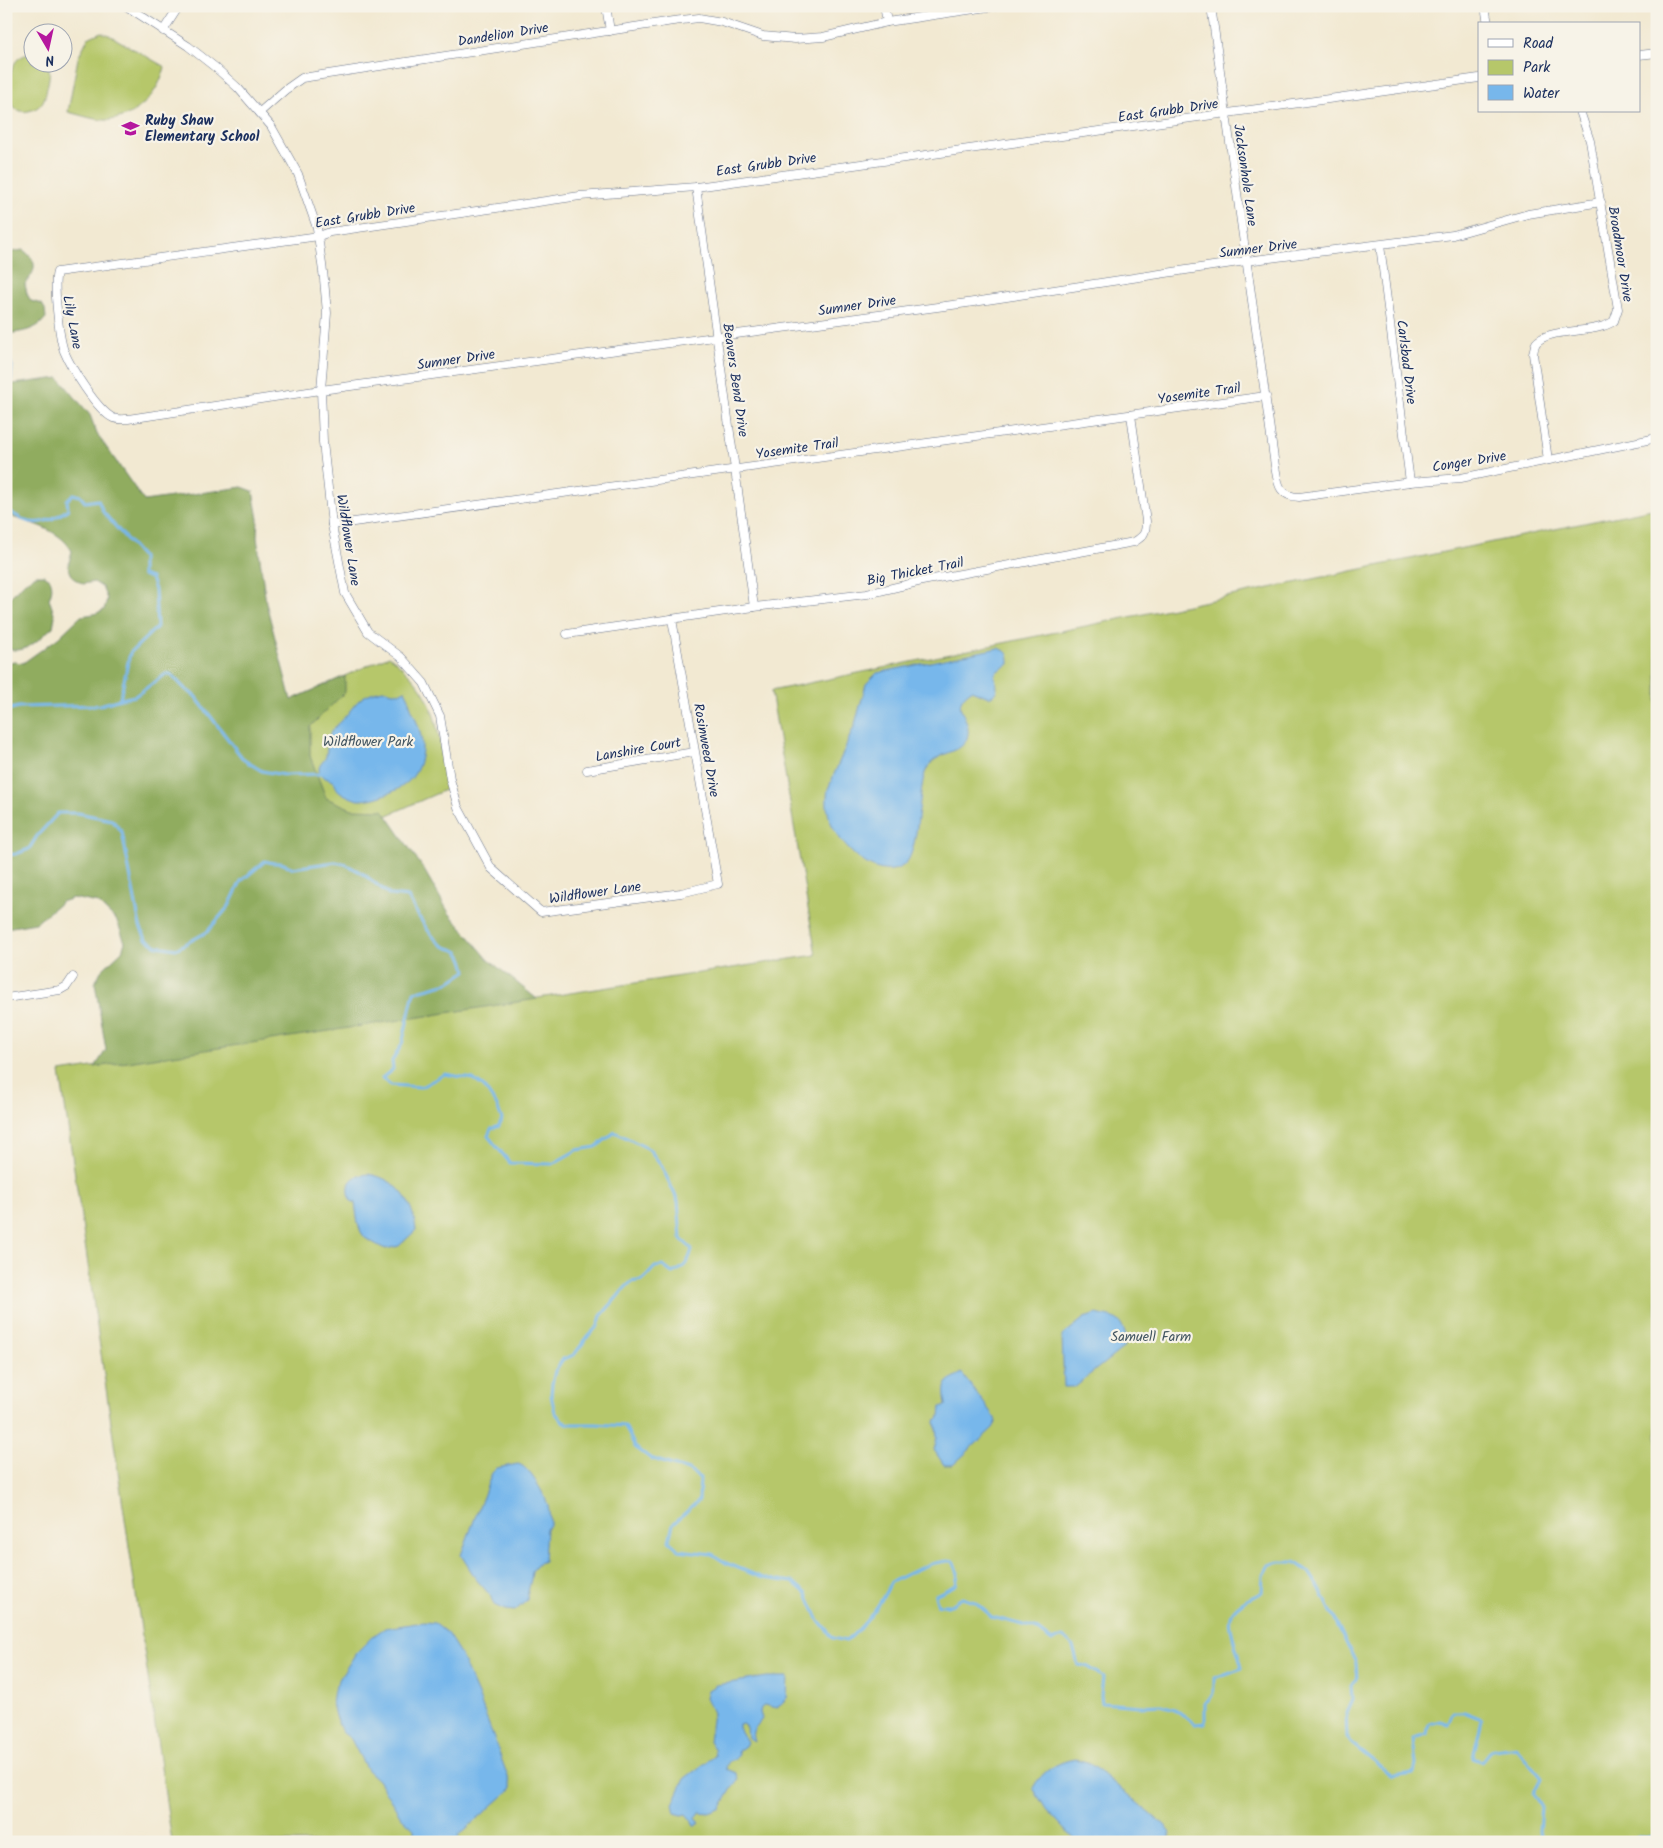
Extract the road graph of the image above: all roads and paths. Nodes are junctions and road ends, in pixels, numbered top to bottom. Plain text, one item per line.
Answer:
1 (126, 6) edge
2 (179, 6) edge
3 (606, 6) edge
4 (884, 6) edge
5 (995, 6) edge
6 (1211, 6) edge
7 (1485, 6) edge
8 (888, 22) junction
9 (1488, 22) edge
10 (163, 31) junction
11 (610, 31) junction
12 (1657, 53) edge
13 (1640, 55) edge
14 (1478, 78) edge
15 (260, 112) junction
16 (1580, 112) edge
17 (1225, 115) junction
18 (696, 187) junction
19 (1601, 202) junction
20 (319, 236) junction
21 (1380, 245) junction
22 (1246, 261) junction
23 (57, 272) joint
24 (717, 336) junction
25 (321, 390) junction
26 (1266, 396) junction
27 (1131, 415) junction
28 (115, 419) joint
29 (1657, 438) edge
30 (1548, 460) junction
31 (735, 469) junction
32 (1410, 482) junction
33 (1284, 493) joint
34 (332, 525) junction
35 (754, 607) junction
36 (672, 619) junction
37 (567, 634) dead end
38 (694, 752) junction
39 (587, 770) dead end
40 (718, 884) joint
41 (73, 977) dead end
42 (6, 998) edge

1 - 10 street, Wildflower Lane
2 - 10 street
3 - 11 street
4 - 8 street
5 - 8 street, Dandelion Drive
6 - 17 street, Jacksonhole Lane
7 - 9 street
8 - 11 street, Dandelion Drive
10 - 15 street, Wildflower Lane
11 - 15 street, Dandelion Drive
12 - 13 street
14 - 17 street, East Grubb Drive
15 - 20 street, Wildflower Lane
16 - 19 street, Broadmoor Drive
17 - 18 street, East Grubb Drive
17 - 22 street, Jacksonhole Lane
18 - 20 street, East Grubb Drive
18 - 24 street, Beavers Bend Drive
19 - 21 street, Sumner Drive
19 - 30 street, Broadmoor Drive
20 - 23 street, East Grubb Drive
20 - 25 street, Wildflower Lane
21 - 22 street, Sumner Drive
21 - 32 street, Carlsbad Drive
22 - 24 street, Sumner Drive
22 - 26 street, Jacksonhole Lane
23 - 28 street, Lily Lane
24 - 25 street, Sumner Drive
24 - 31 street, Beavers Bend Drive
25 - 28 street, Sumner Drive
25 - 34 street, Wildflower Lane
26 - 27 street, Yosemite Trail
26 - 33 street, Jacksonhole Lane
27 - 31 street, Yosemite Trail
27 - 35 street, Big Thicket Trail
29 - 30 street, Conger Drive
30 - 32 street, Conger Drive
31 - 34 street, Yosemite Trail
31 - 35 street, Beavers Bend Drive
32 - 33 street, Conger Drive
34 - 40 street, Wildflower Lane
35 - 36 street, Big Thicket Trail
36 - 37 street, Big Thicket Trail
36 - 38 street, Rosinweed Drive
38 - 39 street, Lanshire Court
38 - 40 street, Rosinweed Drive
41 - 42 street

